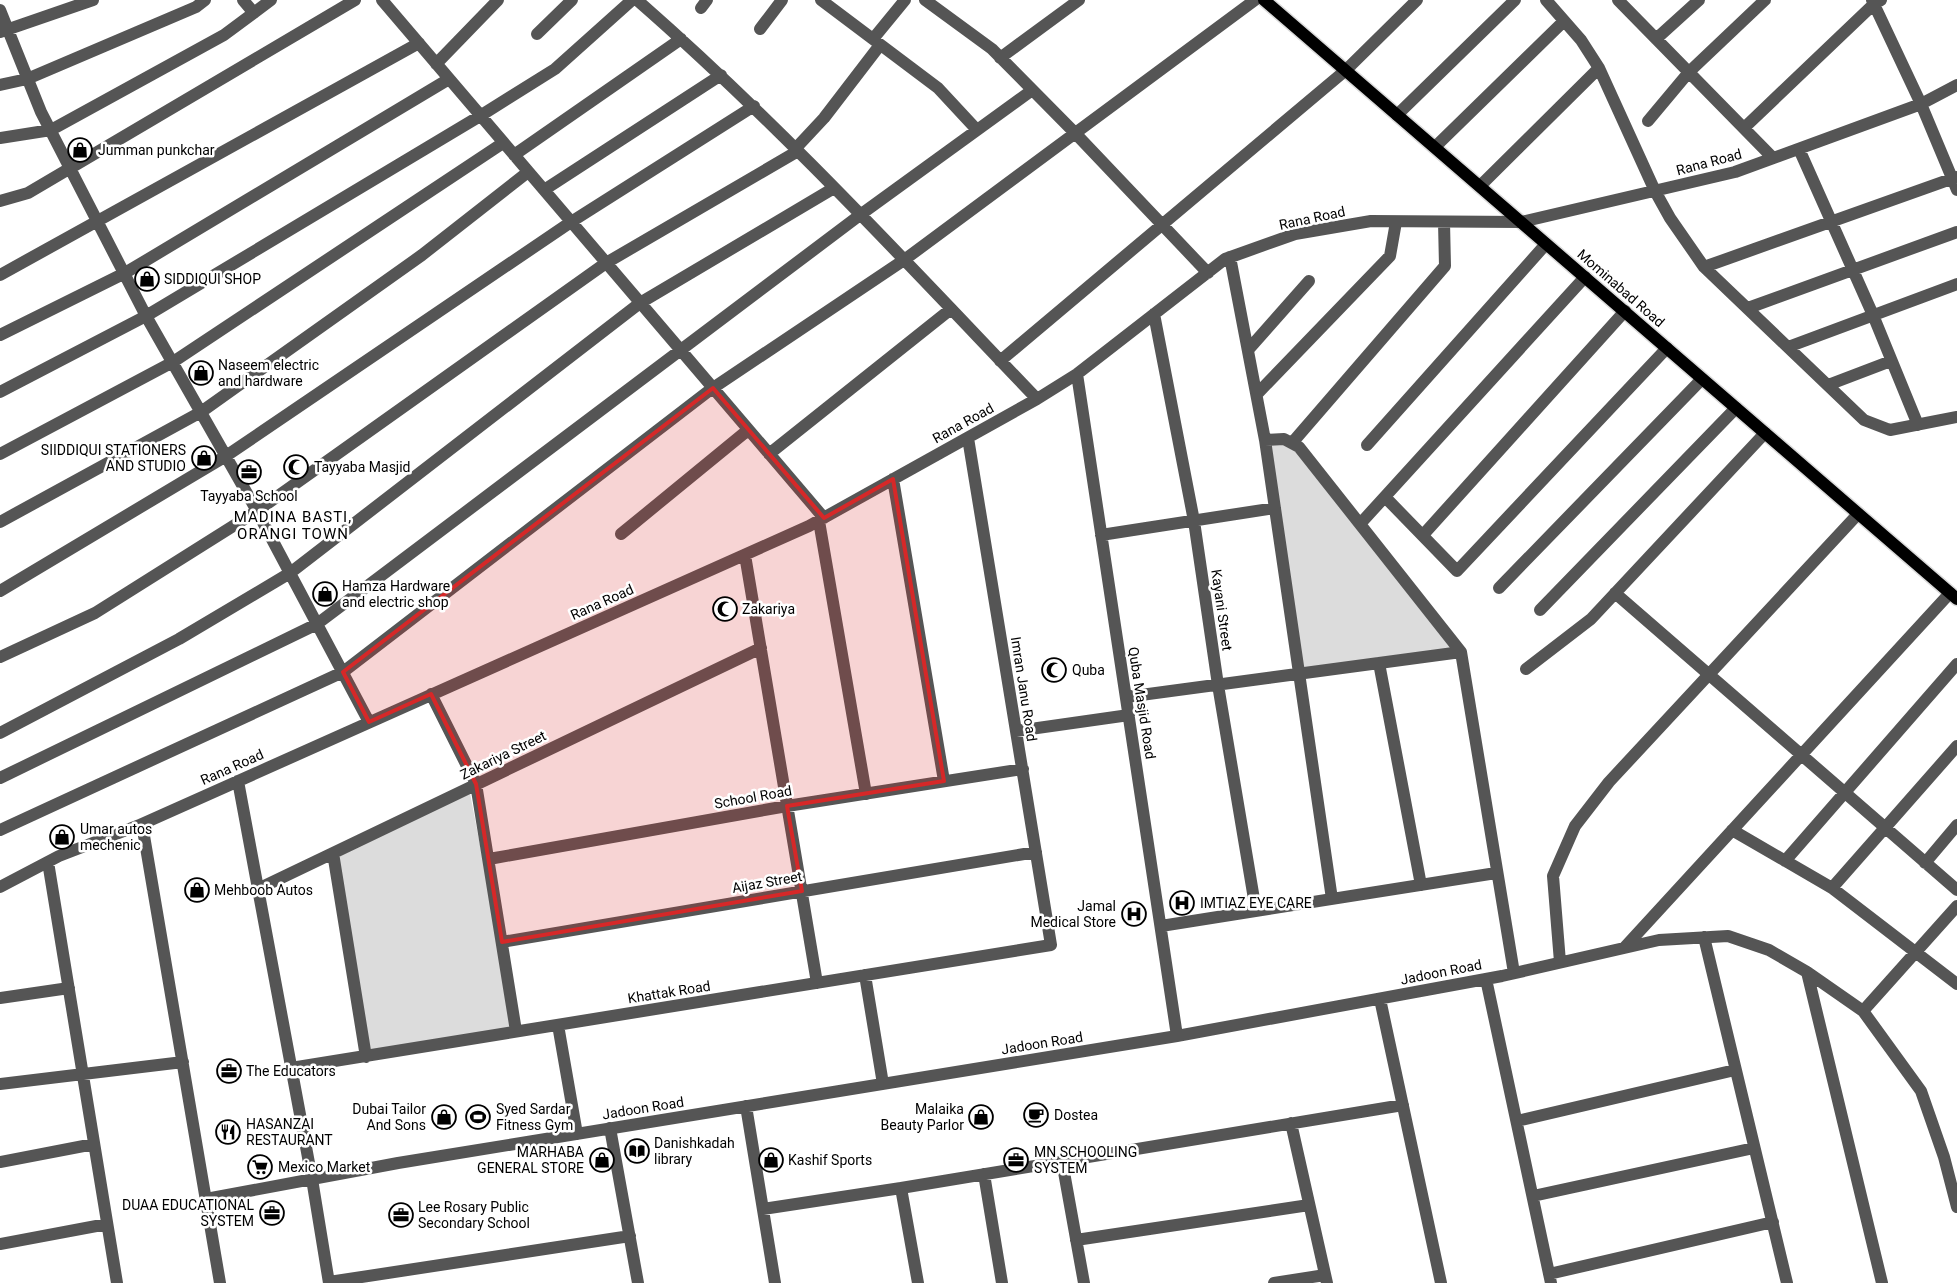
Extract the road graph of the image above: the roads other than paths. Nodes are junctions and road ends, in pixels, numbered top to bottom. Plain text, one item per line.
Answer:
1 (93, 0) edge
2 (205, 0) edge
3 (243, 0) edge
4 (271, 0) edge
5 (355, 0) edge
6 (382, 0) edge
7 (498, 0) edge
8 (572, 0) edge
9 (632, 0) edge
10 (637, 0) edge
11 (782, 0) edge
12 (821, 0) edge
13 (905, 0) edge
14 (925, 0) edge
15 (1079, 0) edge
16 (1256, 0) edge
17 (1264, 0) edge
18 (1417, 0) edge
19 (1515, 0) edge
20 (1546, 0) edge
21 (1619, 0) edge
22 (1699, 0) edge
23 (1765, 0) edge
24 (1876, 1) edge
25 (0, 10) edge
26 (254, 13) junction
27 (1564, 21) junction
28 (760, 29) dead end
29 (3, 31) edge
30 (537, 34) dead end
31 (681, 39) junction
32 (1656, 39) junction
33 (877, 42) junction
34 (419, 43) junction
35 (1000, 58) junction
36 (436, 64) junction
37 (1599, 68) junction
38 (1346, 70) junction
39 (1689, 72) junction
40 (721, 75) junction
41 (449, 78) junction
42 (27, 79) junction
43 (0, 85) edge
44 (1957, 85) edge
45 (1031, 91) junction
46 (1921, 104) junction
47 (754, 106) junction
48 (1397, 115) junction
49 (480, 116) junction
50 (1648, 121) dead end
51 (1744, 128) junction
52 (51, 130) junction
53 (978, 130) junction
54 (1076, 133) junction
55 (0, 138) edge
56 (504, 143) junction
57 (1435, 147) junction
58 (1799, 148) junction
59 (797, 150) junction
60 (514, 155) junction
61 (1773, 158) junction
62 (71, 169) junction
63 (528, 172) junction
64 (1956, 182) edge
65 (1480, 186) junction
66 (834, 188) junction
67 (544, 190) junction
68 (1656, 191) junction
69 (0, 201) edge
70 (860, 215) junction
71 (98, 222) junction
72 (571, 222) junction
73 (1396, 222) junction
74 (1444, 222) junction
75 (1521, 222) junction
76 (1832, 222) junction
77 (1162, 224) junction
78 (1957, 232) edge
79 (1546, 244) junction
80 (1230, 257) junction
81 (904, 260) junction
82 (606, 263) junction
83 (1704, 267) junction
84 (1852, 270) junction
85 (1208, 272) junction
86 (125, 273) junction
87 (0, 275) edge
88 (1585, 277) junction
89 (1309, 281) dead end
90 (1957, 284) edge
91 (640, 303) junction
92 (1748, 308) junction
93 (951, 309) junction
94 (1625, 311) junction
95 (1154, 314) junction
96 (1873, 315) junction
97 (146, 316) junction
98 (0, 335) edge
99 (1788, 347) junction
100 (1667, 348) junction
101 (681, 350) junction
102 (1248, 350) junction
103 (1000, 361) junction
104 (1891, 361) junction
105 (173, 362) junction
106 (1077, 374) junction
107 (1702, 379) junction
108 (1828, 385) junction
109 (713, 388) junction
110 (0, 392) edge
111 (1257, 394) junction
112 (1037, 399) junction
113 (1736, 408) junction
114 (201, 412) junction
115 (1957, 417) edge
116 (1918, 424) junction
117 (748, 430) junction
118 (1764, 433) junction
119 (968, 438) junction
120 (1265, 440) junction
121 (1292, 443) junction
122 (1367, 445) dead end
123 (0, 454) edge
124 (769, 454) junction
125 (226, 456) junction
126 (893, 479) junction
127 (1385, 497) junction
128 (1275, 508) junction
129 (257, 511) junction
130 (1858, 514) junction
131 (821, 519) junction
132 (1194, 521) junction
133 (0, 522) edge
134 (1360, 524) junction
135 (621, 534) dead end
136 (1101, 535) junction
137 (1423, 535) junction
138 (744, 555) junction
139 (290, 573) junction
140 (1500, 588) dead end
141 (0, 591) edge
142 (1615, 593) junction
143 (1953, 596) edge
144 (1540, 610) dead end
145 (317, 624) junction
146 (761, 648) junction
147 (1461, 652) junction
148 (0, 657) edge
149 (1379, 663) junction
150 (1957, 664) edge
151 (1526, 669) dead end
152 (343, 672) junction
153 (1299, 674) junction
154 (1709, 675) junction
155 (1218, 685) junction
156 (431, 694) junction
157 (1126, 697) junction
158 (1128, 715) junction
159 (369, 722) junction
160 (1016, 731) junction
161 (0, 733) edge
162 (1957, 746) edge
163 (1802, 756) junction
164 (1022, 769) junction
165 (0, 778) edge
166 (238, 781) junction
167 (944, 781) junction
168 (476, 784) junction
169 (866, 794) junction
170 (1846, 794) junction
171 (787, 806) junction
172 (142, 824) junction
173 (1957, 825) edge
174 (1885, 829) junction
175 (0, 830) edge
176 (1732, 830) junction
177 (1036, 852) junction
178 (333, 853) junction
179 (489, 859) junction
180 (1785, 861) junction
181 (48, 862) junction
182 (1925, 863) junction
183 (1496, 872) junction
184 (1421, 885) junction
185 (0, 887) edge
186 (1832, 888) junction
187 (258, 889) junction
188 (1957, 890) edge
189 (802, 892) junction
190 (1332, 899) junction
191 (1957, 906) edge
192 (1256, 911) junction
193 (1160, 926) junction
194 (1704, 937) junction
195 (502, 942) junction
196 (1051, 945) joint
197 (1624, 948) junction
198 (1916, 952) junction
199 (1560, 962) junction
200 (1807, 972) junction
201 (1514, 973) junction
202 (865, 975) junction
203 (1486, 978) junction
204 (817, 983) junction
205 (1957, 984) edge
206 (69, 988) junction
207 (0, 998) edge
208 (1380, 999) junction
209 (1863, 1011) junction
210 (558, 1025) junction
211 (516, 1031) junction
212 (1177, 1036) junction
213 (366, 1056) junction
214 (183, 1062) junction
215 (291, 1068) junction
216 (1736, 1070) junction
217 (83, 1074) junction
218 (0, 1084) edge
219 (883, 1084) junction
220 (1403, 1105) junction
221 (746, 1106) junction
222 (1517, 1120) junction
223 (1291, 1123) junction
224 (610, 1128) junction
225 (577, 1134) junction
226 (94, 1144) junction
227 (1754, 1148) junction
228 (0, 1162) edge
229 (1062, 1162) junction
230 (984, 1174) junction
231 (312, 1179) junction
232 (901, 1188) junction
233 (1533, 1196) junction
234 (206, 1199) junction
235 (1309, 1204) junction
236 (1957, 1207) edge
237 (762, 1209) junction
238 (1772, 1222) junction
239 (107, 1224) junction
240 (630, 1236) junction
241 (1076, 1240) junction
242 (0, 1244) edge
243 (1550, 1278) edge
244 (1326, 1279) edge
245 (329, 1282) edge
246 (117, 1283) edge
247 (220, 1283) edge
248 (638, 1283) edge
249 (775, 1283) edge
250 (918, 1283) edge
251 (1002, 1283) edge
252 (1084, 1283) edge
253 (1274, 1283) edge
254 (1441, 1283) edge
255 (1787, 1283) edge
256 (1882, 1283) edge

1 - 29 street
2 - 42 street
3 - 26 street
4 - 26 street
5 - 62 street
6 - 34 street
7 - 36 street
8 - 30 street
9 - 49 street
10 - 31 street
11 - 28 street
12 - 33 street
13 - 33 street
14 - 35 street
15 - 35 street
16 - 54 street
17 - 38 main road, Mominabad Road
18 - 38 street
19 - 48 street
20 - 27 street
21 - 32 street
22 - 32 street
23 - 39 street
24 - 46 street
24 - 51 street
25 - 29 street
26 - 52 street
27 - 37 street
27 - 57 street
29 - 42 street
31 - 40 street
31 - 60 street
32 - 39 street
33 - 53 street
33 - 59 street
34 - 36 street
34 - 71 street
35 - 45 street
36 - 41 street
37 - 65 street
37 - 68 street
38 - 48 main road, Mominabad Road
38 - 77 street
39 - 50 street
39 - 51 street
40 - 47 street
40 - 67 street
41 - 49 street
41 - 86 street
42 - 43 street
42 - 52 street
44 - 46 street, Rana Road
45 - 53 street
45 - 54 street
46 - 58 street, Rana Road
46 - 64 street
47 - 59 street
47 - 72 street
48 - 57 main road, Mominabad Road
49 - 56 street
49 - 97 street
51 - 61 street
52 - 55 street
52 - 62 street
53 - 70 street
54 - 77 street
54 - 81 street
56 - 60 street
56 - 105 street
57 - 65 main road, Mominabad Road
58 - 61 street, Rana Road
58 - 76 street
59 - 66 street
59 - 82 street
60 - 63 street
61 - 68 street, Rana Road
62 - 69 street
62 - 71 street
63 - 67 street
63 - 114 street
64 - 76 street
65 - 75 main road, Mominabad Road
66 - 70 street
66 - 91 street
67 - 72 street
68 - 75 street, Rana Road
68 - 83 street
70 - 81 street
70 - 101 street
71 - 86 street
71 - 87 street
72 - 82 street
72 - 125 street
73 - 74 street, Rana Road
73 - 80 street, Rana Road
73 - 111 street
74 - 75 street, Rana Road
74 - 121 street
75 - 79 main road, Mominabad Road
76 - 83 street
76 - 84 street
77 - 85 street
77 - 103 street
78 - 84 street
79 - 88 main road, Mominabad Road
79 - 122 street
80 - 85 street, Rana Road
80 - 102 street
81 - 93 street
81 - 109 street
82 - 91 street
82 - 129 street
83 - 92 street
84 - 92 street
84 - 96 street
85 - 95 street, Rana Road
86 - 97 street
86 - 98 street
88 - 94 main road, Mominabad Road
88 - 127 street
89 - 102 street
90 - 96 street
91 - 101 street
91 - 139 street
92 - 99 street
93 - 103 street
93 - 124 street
94 - 100 main road, Mominabad Road
94 - 137 street
95 - 106 street, Rana Road
95 - 132 street, Kayani Street
96 - 99 street
96 - 104 street
97 - 105 street
97 - 110 street
99 - 108 street
100 - 107 main road, Mominabad Road
100 - 137 street
101 - 109 street
101 - 145 street
102 - 111 street
103 - 112 street
104 - 108 street
104 - 116 street
105 - 114 street
105 - 123 street
106 - 112 street, Rana Road
106 - 136 street, Quba Masjid Road
107 - 113 main road, Mominabad Road
107 - 140 street
108 - 116 street
109 - 117 street
109 - 152 street
111 - 120 street
112 - 119 street, Rana Road
113 - 118 main road, Mominabad Road
113 - 144 street
114 - 125 street
114 - 133 street
115 - 116 street
117 - 124 street
117 - 135 street
118 - 130 main road, Mominabad Road
118 - 142 street
119 - 126 street, Rana Road
119 - 160 street, Imran Janu Road
120 - 121 street
120 - 128 street
121 - 134 street
124 - 131 street
125 - 129 street
125 - 141 street
126 - 131 street, Rana Road
126 - 167 street
127 - 134 street
127 - 137 street
128 - 132 street
128 - 153 street
129 - 139 street
129 - 148 street
130 - 143 main road, Mominabad Road
130 - 154 street
131 - 138 street, Rana Road
131 - 169 street
132 - 136 street
132 - 155 street, Kayani Street
134 - 147 street
136 - 157 street, Quba Masjid Road
138 - 146 street
138 - 156 street, Rana Road
139 - 145 street
139 - 161 street
142 - 151 street
142 - 154 street
143 - 163 street
145 - 152 street
145 - 165 street
146 - 168 street, Zakariya Street
146 - 171 street
147 - 149 street
147 - 183 street
149 - 153 street
149 - 184 street
150 - 170 street
152 - 159 street
152 - 175 street
153 - 155 street
153 - 190 street
154 - 163 street
154 - 199 street
155 - 157 street
155 - 192 street, Kayani Street
156 - 159 street, Rana Road
156 - 168 street
157 - 158 street, Quba Masjid Road
158 - 160 street
158 - 193 street, Quba Masjid Road
159 - 166 street, Rana Road
160 - 164 street, Imran Janu Road
162 - 174 street
163 - 170 street
163 - 176 street
164 - 167 street, School Road
164 - 177 street, Imran Janu Road
166 - 172 street, Rana Road
166 - 187 street
167 - 169 street, School Road
168 - 178 street, Zakariya Street
168 - 179 street
169 - 171 street, School Road
170 - 174 street
170 - 180 street
171 - 179 street, School Road
171 - 189 street
172 - 181 street, Rana Road
172 - 214 street
173 - 182 street
174 - 182 street
174 - 186 street
176 - 180 street
176 - 197 street
177 - 189 street, Aijaz Street
177 - 196 street, Imran Janu Road
178 - 187 street, Zakariya Street
178 - 213 street
179 - 195 street
180 - 186 street
181 - 185 street, Rana Road
181 - 206 street
182 - 188 street
183 - 184 street
183 - 201 street
184 - 190 street
186 - 198 street
187 - 215 street
189 - 195 street, Aijaz Street
189 - 204 street
190 - 192 street
191 - 198 street
192 - 193 street
193 - 212 street, Quba Masjid Road
194 - 197 street, Jadoon Road
194 - 200 street, Jadoon Road
194 - 216 street
195 - 211 street
196 - 202 street, Khattak Road
197 - 199 street, Jadoon Road
198 - 205 street
198 - 209 street
199 - 201 street, Jadoon Road
200 - 209 street, Jadoon Road
200 - 256 street
201 - 203 street, Jadoon Road
202 - 204 street, Khattak Road
202 - 219 street
203 - 208 street, Jadoon Road
203 - 222 street
204 - 210 street, Khattak Road
206 - 207 street
206 - 217 street
208 - 212 street, Jadoon Road
208 - 220 street
209 - 236 street, Jadoon Road
210 - 211 street, Khattak Road
210 - 225 street
211 - 213 street, Khattak Road
212 - 219 street, Jadoon Road
213 - 215 street, Khattak Road
214 - 217 street
214 - 234 street
215 - 231 street
216 - 222 street
216 - 227 street
217 - 218 street
217 - 226 street
219 - 221 street, Jadoon Road
220 - 223 street
220 - 254 street
221 - 224 street, Jadoon Road
221 - 237 street
222 - 233 street
223 - 229 street
223 - 235 street
224 - 225 street, Jadoon Road
224 - 240 street
225 - 231 street, Jadoon Road
226 - 228 street
226 - 239 street
227 - 233 street
227 - 238 street
229 - 230 street
229 - 241 street
230 - 232 street
230 - 251 street
231 - 234 street, Jadoon Road
231 - 245 street
232 - 237 street
232 - 250 street
233 - 243 street
234 - 247 street
235 - 241 street
235 - 244 street
237 - 249 street
238 - 243 street
238 - 255 street
239 - 242 street
239 - 246 street
240 - 245 street
240 - 248 street
241 - 252 street
244 - 253 street

